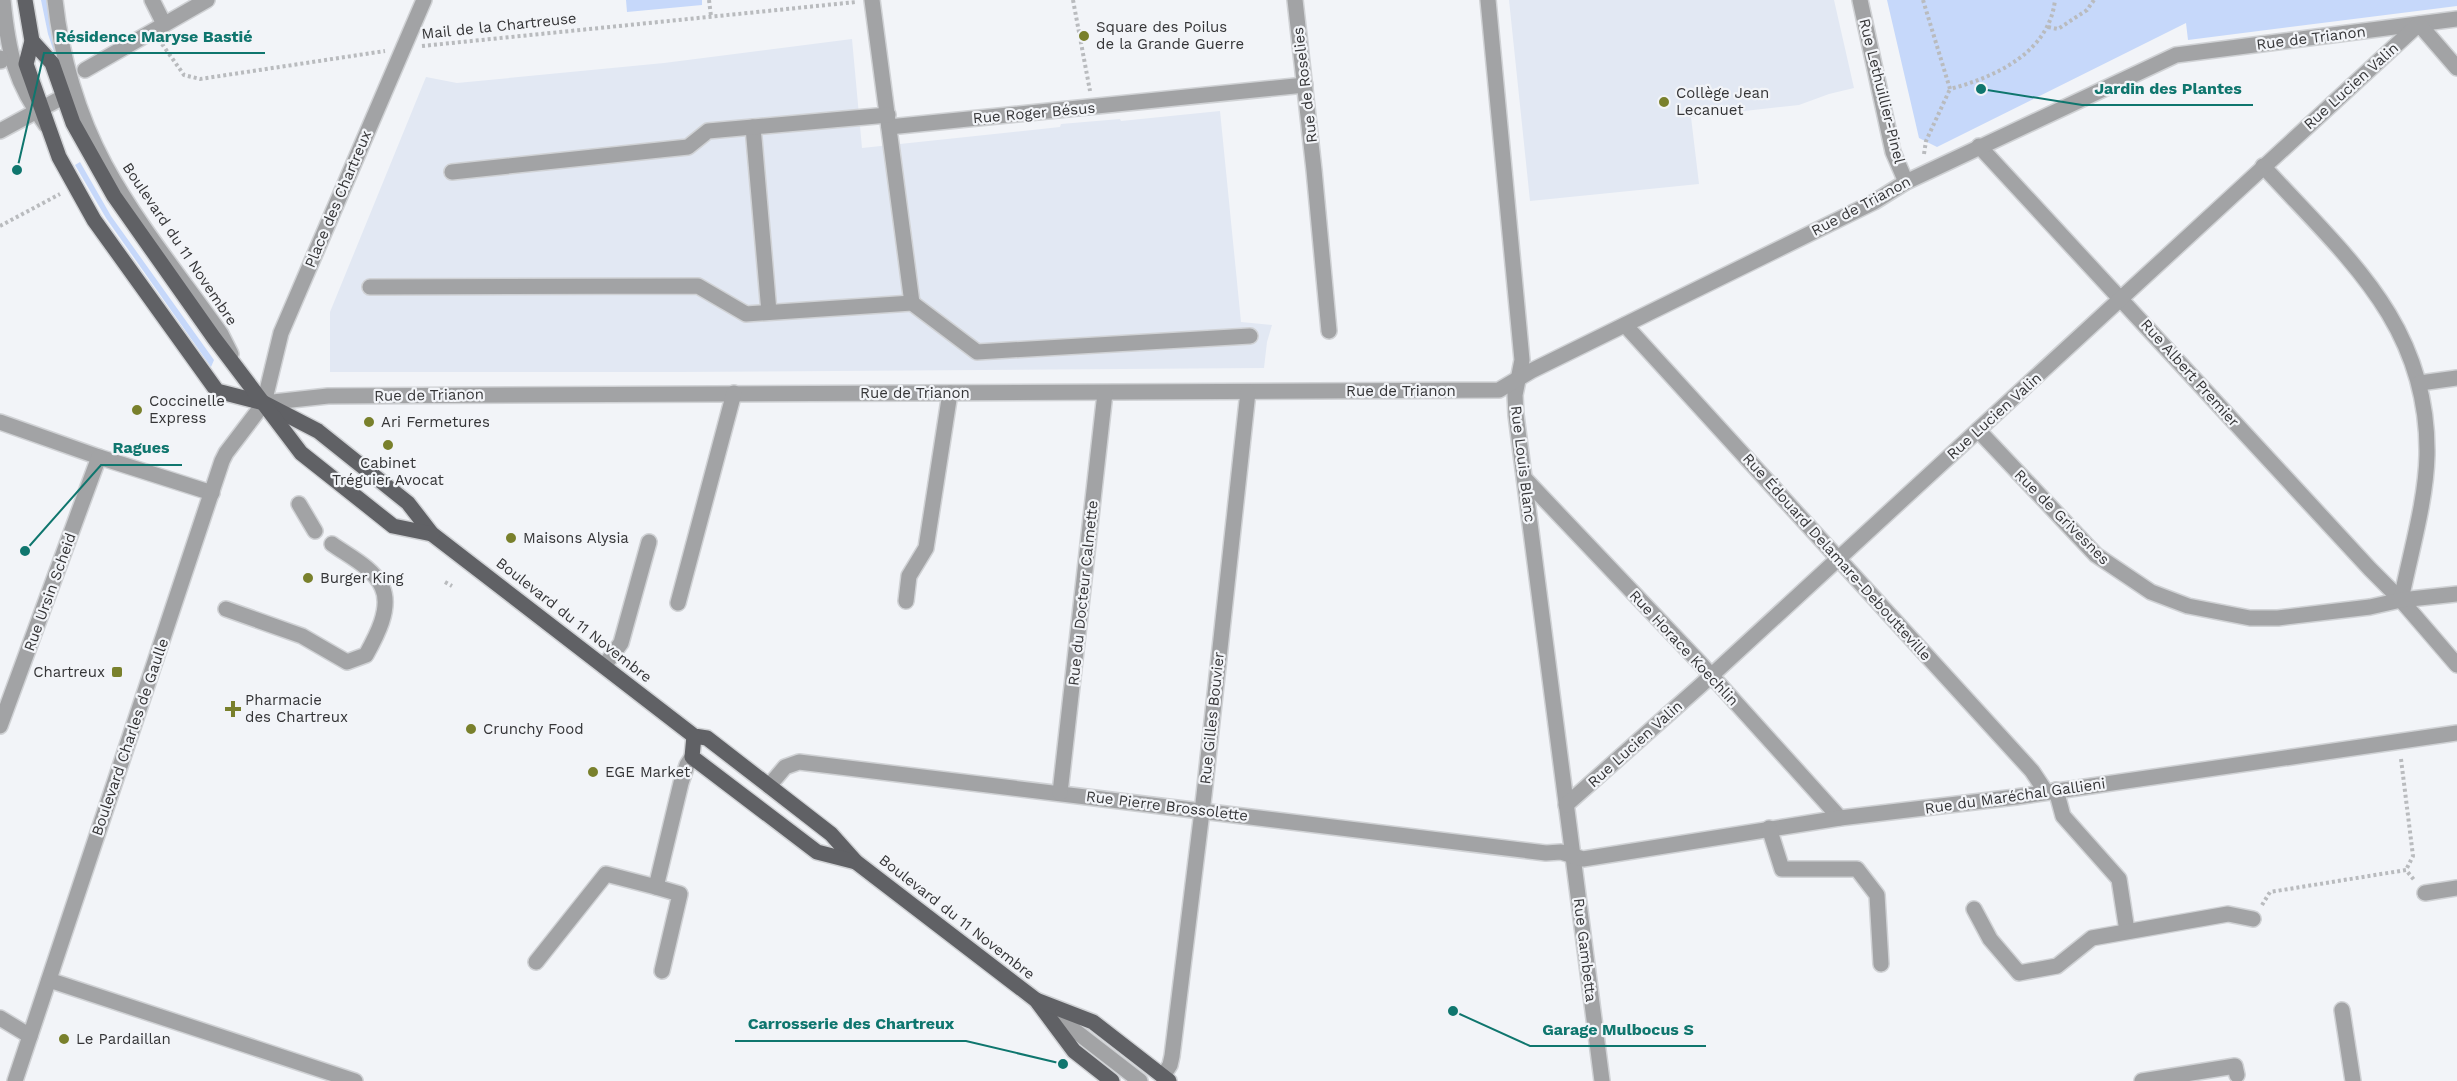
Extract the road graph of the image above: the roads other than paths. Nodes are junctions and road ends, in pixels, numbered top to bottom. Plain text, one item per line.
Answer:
1 (3, 0) edge
2 (26, 0) edge
3 (55, 0) edge
4 (152, 0) edge
5 (207, 0) edge
6 (424, 0) edge
7 (872, 0) edge
8 (1295, 0) edge
9 (1488, 0) edge
10 (1860, 0) edge
11 (2457, 19) edge
12 (2419, 24) junction
13 (158, 28) junction
14 (32, 41) junction
15 (2457, 68) edge
16 (85, 70) dead end
17 (1305, 85) junction
18 (63, 98) junction
19 (38, 111) junction
20 (889, 121) junction
21 (753, 127) junction
22 (0, 131) edge
23 (1979, 146) junction
24 (2263, 166) junction
25 (452, 172) dead end
26 (1906, 182) junction
27 (370, 287) dead end
28 (2121, 299) junction
29 (912, 303) junction
30 (769, 312) junction
31 (1625, 325) junction
32 (1329, 331) dead end
33 (1250, 336) dead end
34 (239, 370) junction
35 (2457, 378) edge
36 (1518, 379) junction
37 (2420, 383) junction
38 (1248, 392) junction
39 (734, 393) junction
40 (950, 393) junction
41 (1105, 393) junction
42 (264, 403) junction
43 (0, 422) edge
44 (1978, 430) junction
45 (99, 457) junction
46 (1526, 480) junction
47 (212, 493) junction
48 (299, 504) dead end
49 (315, 531) dead end
50 (432, 534) junction
51 (649, 542) dead end
52 (332, 544) dead end
53 (1839, 559) junction
54 (2457, 594) edge
55 (2401, 600) junction
56 (906, 601) dead end
57 (678, 603) dead end
58 (226, 609) dead end
59 (2457, 665) edge
60 (604, 666) junction
61 (1711, 676) junction
62 (0, 726) edge
63 (2457, 733) edge
64 (694, 736) junction
65 (692, 757) junction
66 (769, 786) junction
67 (2051, 791) junction
68 (1060, 794) junction
69 (1566, 805) junction
70 (1202, 810) junction
71 (1840, 818) junction
72 (1769, 828) junction
73 (1573, 855) junction
74 (856, 862) junction
75 (656, 887) junction
76 (2457, 888) edge
77 (2425, 893) road end
78 (1974, 909) dead end
79 (2253, 919) road end
80 (2127, 931) junction
81 (536, 962) dead end
82 (1881, 964) dead end
83 (662, 971) dead end
84 (49, 980) junction
85 (1036, 1000) junction
86 (2342, 1010) dead end
87 (0, 1018) edge
88 (30, 1036) junction
89 (2237, 1075) dead end
90 (1166, 1079) edge
91 (15, 1081) edge
92 (355, 1081) edge
93 (1112, 1081) edge
94 (1140, 1081) edge
95 (1602, 1081) edge
96 (2142, 1081) edge
97 (2353, 1081) edge

1 - 19 street, Boulevard du 11 Novembre
2 - 14 main road, Boulevard du 11 Novembre
3 - 34 street, Boulevard du 11 Novembre
4 - 13 street
5 - 13 street
6 - 42 street, Place des Chartreux
7 - 20 street
8 - 17 street, Rue de Roselies
9 - 36 street, Rue Louis Blanc
10 - 26 street, Rue Lethuillier-Pinel
11 - 12 street, Rue de Trianon
12 - 15 street
12 - 23 street, Rue de Trianon
12 - 24 street, Rue Lucien Valin
13 - 16 street
14 - 18 main road, Boulevard du 11 Novembre
14 - 19 main road, Boulevard du 11 Novembre
17 - 20 street, Rue Roger Bésus
17 - 32 street, Rue de Roselies
18 - 19 street
18 - 34 main road, Boulevard du 11 Novembre
19 - 22 street
19 - 42 main road, Boulevard du 11 Novembre
20 - 21 street, Rue Roger Bésus
20 - 29 street
21 - 25 street, Rue Roger Bésus
21 - 30 street
23 - 26 street, Rue de Trianon
23 - 28 street, Rue Albert Premier
24 - 28 street, Rue Lucien Valin
24 - 37 street
26 - 31 street, Rue de Trianon
27 - 30 street
28 - 44 street, Rue Lucien Valin
28 - 55 street, Rue Albert Premier
29 - 30 street
29 - 33 street
31 - 36 street, Rue de Trianon
31 - 53 street, Rue Édouard Delamare-Deboutteville
34 - 42 main road, Boulevard du 11 Novembre
35 - 37 street
36 - 38 street, Rue de Trianon
36 - 46 street, Rue Louis Blanc
37 - 55 street
38 - 41 street, Rue de Trianon
38 - 70 street, Rue Gilles Bouvier
39 - 40 street, Rue de Trianon
39 - 42 street, Rue de Trianon
39 - 57 street
40 - 41 street, Rue de Trianon
40 - 56 street
41 - 68 street, Rue du Docteur Calmette
42 - 47 street, Boulevard Charles de Gaulle
42 - 50 main road, Boulevard du 11 Novembre
42 - 50 main road, Boulevard du 11 Novembre
43 - 45 street
44 - 53 street, Rue Lucien Valin
44 - 55 street, Rue de Grivesnes
45 - 47 street
45 - 62 street, Rue Ursin Scheid
46 - 61 street, Rue Horace Koechlin
46 - 69 street, Rue Louis Blanc
47 - 84 street, Boulevard Charles de Gaulle
48 - 49 street
50 - 60 main road, Boulevard du 11 Novembre
51 - 60 street
52 - 58 street
53 - 61 street, Rue Lucien Valin
53 - 67 street, Rue Édouard Delamare-Deboutteville
54 - 55 street, Rue de Grivesnes
55 - 59 street, Rue Albert Premier
60 - 64 main road, Boulevard du 11 Novembre
61 - 69 street, Rue Lucien Valin
61 - 71 street, Rue Horace Koechlin
63 - 67 street, Rue du Maréchal Gallieni
64 - 65 main road
64 - 66 main road, Boulevard du 11 Novembre
65 - 74 main road, Boulevard du 11 Novembre
65 - 75 street
66 - 68 street, Rue Pierre Brossolette
66 - 74 main road, Boulevard du 11 Novembre
67 - 71 street, Rue du Maréchal Gallieni
67 - 80 street, Rue Édouard Delamare-Deboutteville
68 - 70 street, Rue Pierre Brossolette
69 - 73 street, Rue Louis Blanc
70 - 73 street, Rue Pierre Brossolette
70 - 90 street, Rue Gilles Bouvier
71 - 72 street, Rue du Maréchal Gallieni
72 - 73 street, Rue du Maréchal Gallieni
72 - 82 street
73 - 95 street, Rue Gambetta
74 - 85 main road, Boulevard du 11 Novembre
75 - 81 street
75 - 83 street
76 - 77 street
78 - 80 street
79 - 80 street
84 - 88 street, Boulevard Charles de Gaulle
84 - 92 street
85 - 90 main road, Boulevard du 11 Novembre
85 - 93 main road, Boulevard du 11 Novembre
85 - 94 street
86 - 97 street
87 - 88 street
88 - 91 street, Boulevard Charles de Gaulle
89 - 96 street

